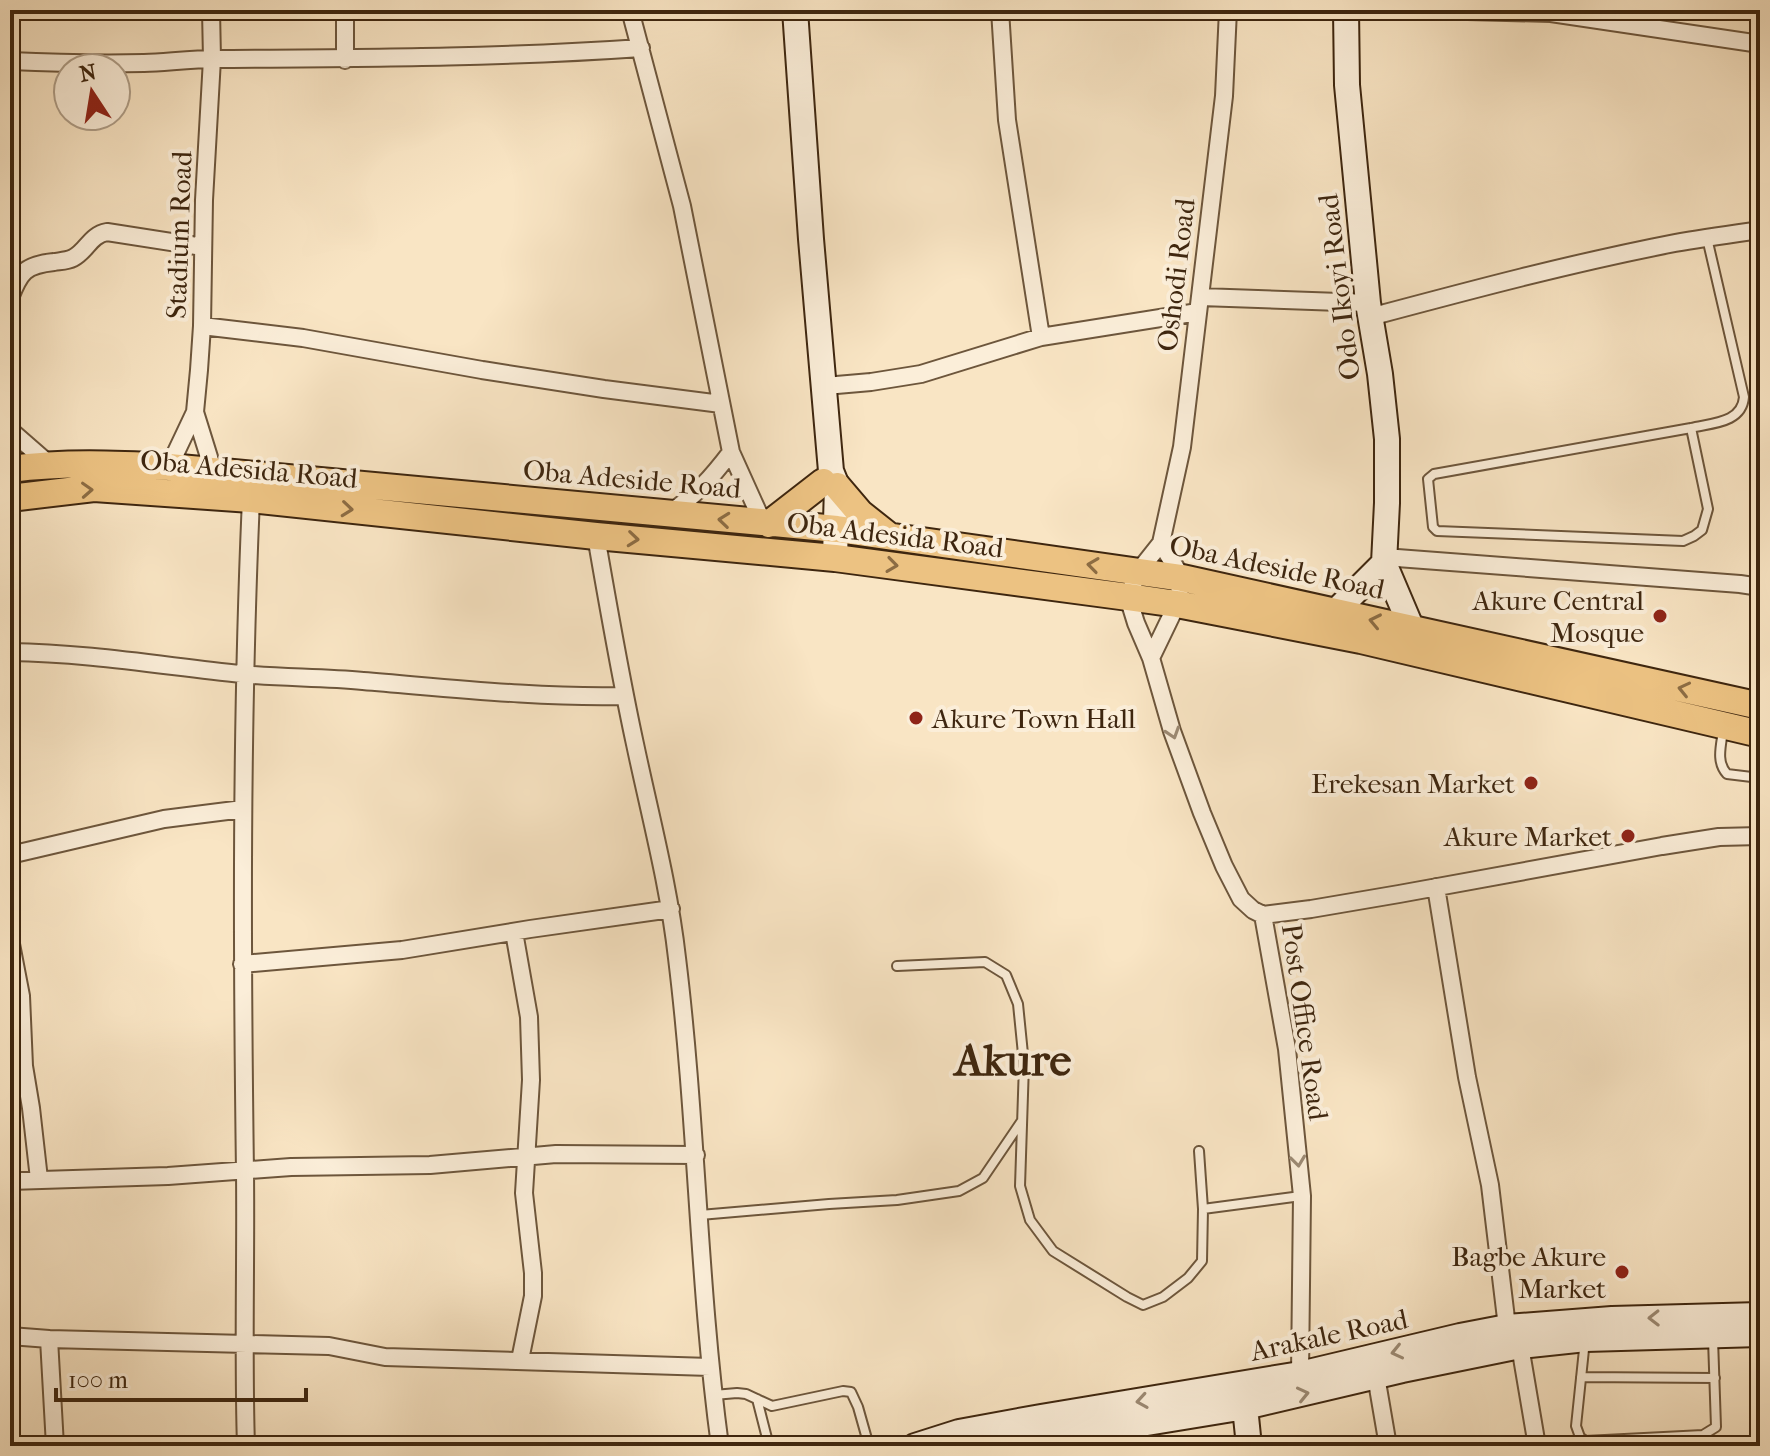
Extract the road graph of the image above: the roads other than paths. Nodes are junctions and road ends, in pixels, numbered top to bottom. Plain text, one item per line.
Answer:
1 (211, 10) edge
2 (345, 10) edge
3 (630, 10) edge
4 (795, 10) edge
5 (1000, 10) edge
6 (1228, 10) edge
7 (1346, 10) edge
8 (1428, 10) edge
9 (1760, 44) edge
10 (641, 48) junction
11 (212, 59) junction
12 (345, 60) junction
13 (10, 61) edge
14 (1760, 230) edge
15 (1707, 238) junction
16 (203, 247) junction
17 (10, 298) edge
18 (1200, 304) junction
19 (1369, 310) junction
20 (202, 326) junction
21 (1041, 337) junction
22 (825, 386) junction
23 (721, 404) junction
24 (195, 412) junction
25 (1691, 428) junction
26 (10, 430) edge
27 (731, 452) junction
28 (49, 464) junction
29 (169, 467) junction
30 (10, 469) edge
31 (213, 470) junction
32 (831, 480) junction
33 (10, 498) edge
34 (251, 499) junction
35 (668, 514) junction
36 (766, 524) junction
37 (829, 529) junction
38 (596, 536) junction
39 (889, 536) junction
40 (1161, 543) junction
41 (826, 558) junction
42 (1384, 560) junction
43 (1138, 572) junction
44 (1182, 578) junction
45 (1760, 587) edge
46 (1128, 597) junction
47 (1177, 604) junction
48 (1335, 612) junction
49 (1412, 629) junction
50 (10, 652) edge
51 (1151, 658) junction
52 (244, 674) junction
53 (625, 696) junction
54 (1760, 706) edge
55 (1723, 726) junction
56 (1760, 734) edge
57 (1760, 778) edge
58 (243, 809) junction
59 (1760, 836) edge
60 (10, 855) edge
61 (1436, 887) junction
62 (671, 909) junction
63 (1263, 915) junction
64 (514, 932) junction
65 (10, 939) edge
66 (242, 964) junction
67 (897, 966) dead end
68 (1022, 1121) junction
69 (1199, 1151) dead end
70 (696, 1155) junction
71 (526, 1156) junction
72 (245, 1171) junction
73 (39, 1179) junction
74 (10, 1181) edge
75 (1302, 1196) junction
76 (1203, 1209) junction
77 (700, 1215) junction
78 (1760, 1315) edge
79 (1713, 1334) junction
80 (1760, 1334) edge
81 (10, 1336) edge
82 (1514, 1336) junction
83 (49, 1339) junction
84 (1586, 1339) junction
85 (244, 1344) junction
86 (520, 1360) junction
87 (710, 1367) junction
88 (1300, 1374) junction
89 (1376, 1376) junction
90 (1581, 1377) junction
91 (1715, 1378) junction
92 (713, 1395) junction
93 (757, 1399) junction
94 (1245, 1407) junction
95 (55, 1446) edge
96 (246, 1446) edge
97 (720, 1446) edge
98 (769, 1446) edge
99 (869, 1446) edge
100 (915, 1446) edge
101 (1006, 1446) edge
102 (1249, 1446) edge
103 (1388, 1446) edge
104 (1537, 1446) edge

1 - 11 street, Stadium Road
2 - 12 street
3 - 10 street
4 - 22 main road
5 - 21 street
6 - 18 street, Oshodi Road
7 - 19 main road, Odo Ikoyi Road
8 - 9 street
10 - 12 street
10 - 23 street
11 - 12 street
11 - 13 street
11 - 16 street, Stadium Road
14 - 15 street
15 - 19 street
15 - 25 lane
16 - 17 street
16 - 20 street, Stadium Road
18 - 19 street
18 - 21 street
18 - 40 street, Oshodi Road
19 - 42 main road, Odo Ikoyi Road
20 - 23 street
20 - 24 street, Stadium Road
21 - 22 street
22 - 32 main road
23 - 27 street
24 - 29 street
24 - 31 street
25 - 25 lane
26 - 28 street
27 - 35 street
27 - 36 street
28 - 29 main road, Oba Adeside Road
28 - 30 main road, Oba Adeside Road
29 - 31 main road, Oba Adeside Road
31 - 35 main road, Oba Adeside Road
32 - 36 main road
32 - 37 main road
32 - 39 main road
33 -> 34 main road, Oba Adesida Road
34 -> 38 main road, Oba Adesida Road
34 - 52 street
36 -> 35 main road, Oba Adeside Road
36 - 37 main road, Oba Adeside Road
37 - 39 main road, Oba Adeside Road
37 - 41 main road
38 -> 41 main road, Oba Adesida Road
38 - 53 street
43 -> 39 main road, Oba Adeside Road
40 - 43 street
40 - 44 street
41 -> 46 main road, Oba Adesida Road
42 - 45 street
42 - 48 main road
42 - 49 main road
43 - 44 main road, Oba Adeside Road
43 - 46 street
44 - 47 street
44 - 48 main road, Oba Adeside Road
46 - 47 main road, Oba Adesida Road
46 - 51 street, Post Office Road
47 - 51 street
47 - 55 main road, Oba Adesida Road
49 -> 48 main road, Oba Adeside Road
54 -> 49 main road, Oba Adeside Road
50 - 52 street
51 -> 63 street, Post Office Road
52 - 53 street
52 - 58 street
53 - 62 street
55 - 56 main road, Oba Adesida Road
55 - 57 lane
58 - 60 street
58 - 66 street
59 - 61 street
61 - 63 street
61 - 82 street
62 - 64 street
62 - 70 street
63 -> 75 street, Post Office Road
64 - 66 street
64 - 71 street
65 - 73 street
66 - 72 street
67 - 68 lane
68 - 76 lane
68 - 77 lane
69 - 76 lane
70 - 71 street
70 - 77 street
71 - 72 street
71 - 86 street
72 - 73 street
72 - 85 street
73 - 74 street
75 - 76 lane
75 - 88 street, Post Office Road
77 - 87 street
78 -> 82 main road, Arakale Road
79 - 80 main road, Arakale Road
79 - 84 main road, Arakale Road
79 - 91 lane
81 - 83 street
82 - 84 main road, Arakale Road
82 -> 88 main road, Arakale Road
82 - 89 main road, Arakale Road
82 - 104 street
83 - 85 street
83 - 95 street
84 - 90 lane
85 - 86 street
85 - 96 street
86 - 87 street
87 - 92 street
88 -> 100 main road, Arakale Road
94 -> 89 main road, Arakale Road
89 - 103 street
90 - 91 lane
90 - 91 lane
92 - 93 lane
92 - 97 street
93 - 98 lane
93 - 99 lane
94 - 101 main road, Arakale Road
94 - 102 main road

